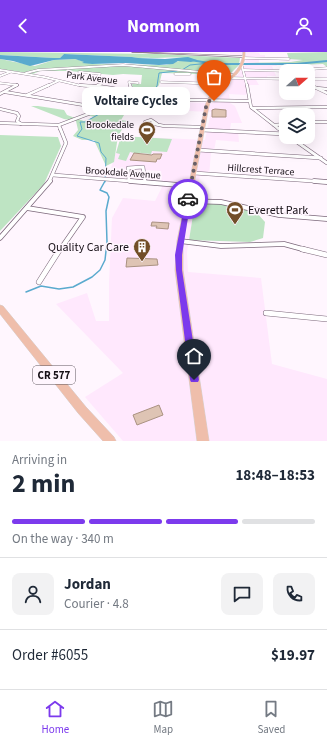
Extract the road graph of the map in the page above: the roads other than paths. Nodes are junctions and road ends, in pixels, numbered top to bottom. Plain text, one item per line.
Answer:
1 (133, 52) edge
2 (244, 52) edge
3 (244, 57) junction
4 (289, 59) dead end
5 (242, 64) junction
6 (327, 68) edge
7 (0, 70) edge
8 (244, 70) junction
9 (11, 72) junction
10 (79, 72) dead end
11 (24, 74) junction
12 (175, 74) dead end
13 (0, 76) edge
14 (233, 76) junction
15 (279, 79) edge
16 (315, 79) edge
17 (327, 79) edge
18 (246, 80) junction
19 (59, 81) junction
20 (161, 82) dead end
21 (0, 83) edge
22 (138, 83) dead end
23 (225, 84) junction
24 (97, 86) junction
25 (315, 88) edge
26 (327, 88) edge
27 (315, 89) edge
28 (5, 92) junction
29 (127, 92) junction
30 (327, 93) edge
31 (0, 94) edge
32 (27, 95) junction
33 (134, 100) junction
34 (209, 101) junction
35 (250, 101) junction
36 (327, 107) edge
37 (104, 108) junction
38 (252, 108) junction
39 (0, 109) edge
40 (315, 122) edge
41 (327, 122) edge
42 (0, 124) edge
43 (21, 124) junction
44 (157, 124) dead end
45 (57, 125) junction
46 (274, 125) junction
47 (279, 125) edge
48 (203, 128) junction
49 (279, 129) edge
50 (279, 133) edge
51 (300, 144) edge
52 (198, 150) junction
53 (321, 158) junction
54 (327, 163) edge
55 (194, 173) junction
56 (53, 175) junction
57 (129, 181) junction
58 (145, 182) junction
59 (327, 182) edge
60 (191, 186) junction
61 (188, 201) junction
62 (27, 208) junction
63 (327, 219) edge
64 (0, 238) edge
65 (180, 241) junction
66 (327, 255) edge
67 (38, 282) dead end
68 (0, 308) edge
69 (266, 313) dead end
70 (327, 319) edge
71 (110, 441) edge
72 (203, 441) edge

1 - 3 main road
2 - 3 main road
3 - 4 street
3 - 5 main road
5 - 8 street
5 - 14 main road
6 - 8 street
7 - 9 street, Park Avenue
8 - 18 street
9 - 11 street, Park Avenue
9 - 13 street
10 - 24 street
11 - 14 street
11 - 19 street, Park Avenue
12 - 14 street
14 - 18 street
14 - 23 main road
15 - 18 street
16 - 17 street
18 - 35 street
19 - 24 street, Park Avenue
19 - 32 street
20 - 23 street
21 - 28 street
22 - 29 street
23 - 34 main road
24 - 29 street, Park Avenue
25 - 26 street
27 - 30 street
28 - 31 street
28 - 32 street
29 - 33 street, Park Avenue
32 - 37 street
33 - 34 street
33 - 37 street
34 - 35 street
34 - 48 main road
35 - 38 street
36 - 38 street
37 - 45 street
38 - 46 street
39 - 43 street
40 - 41 street
42 - 43 street
43 - 45 street
44 - 48 street
45 - 56 street
46 - 47 street
46 - 49 street
48 - 50 street
48 - 52 main road
51 - 53 street
52 - 53 street
52 - 55 main road
53 - 54 street
55 - 59 street, Hillcrest Terrace
55 - 60 main road
56 - 57 street, Brookdale Avenue
56 - 62 street
57 - 58 street, Brookdale Avenue
57 - 58 street
58 - 60 street, Brookdale Avenue
60 - 61 main road
61 - 63 street
61 - 65 main road
62 - 64 street
62 - 67 street
65 - 66 street
65 - 72 main road
68 - 71 main road, CR 577
69 - 70 street

